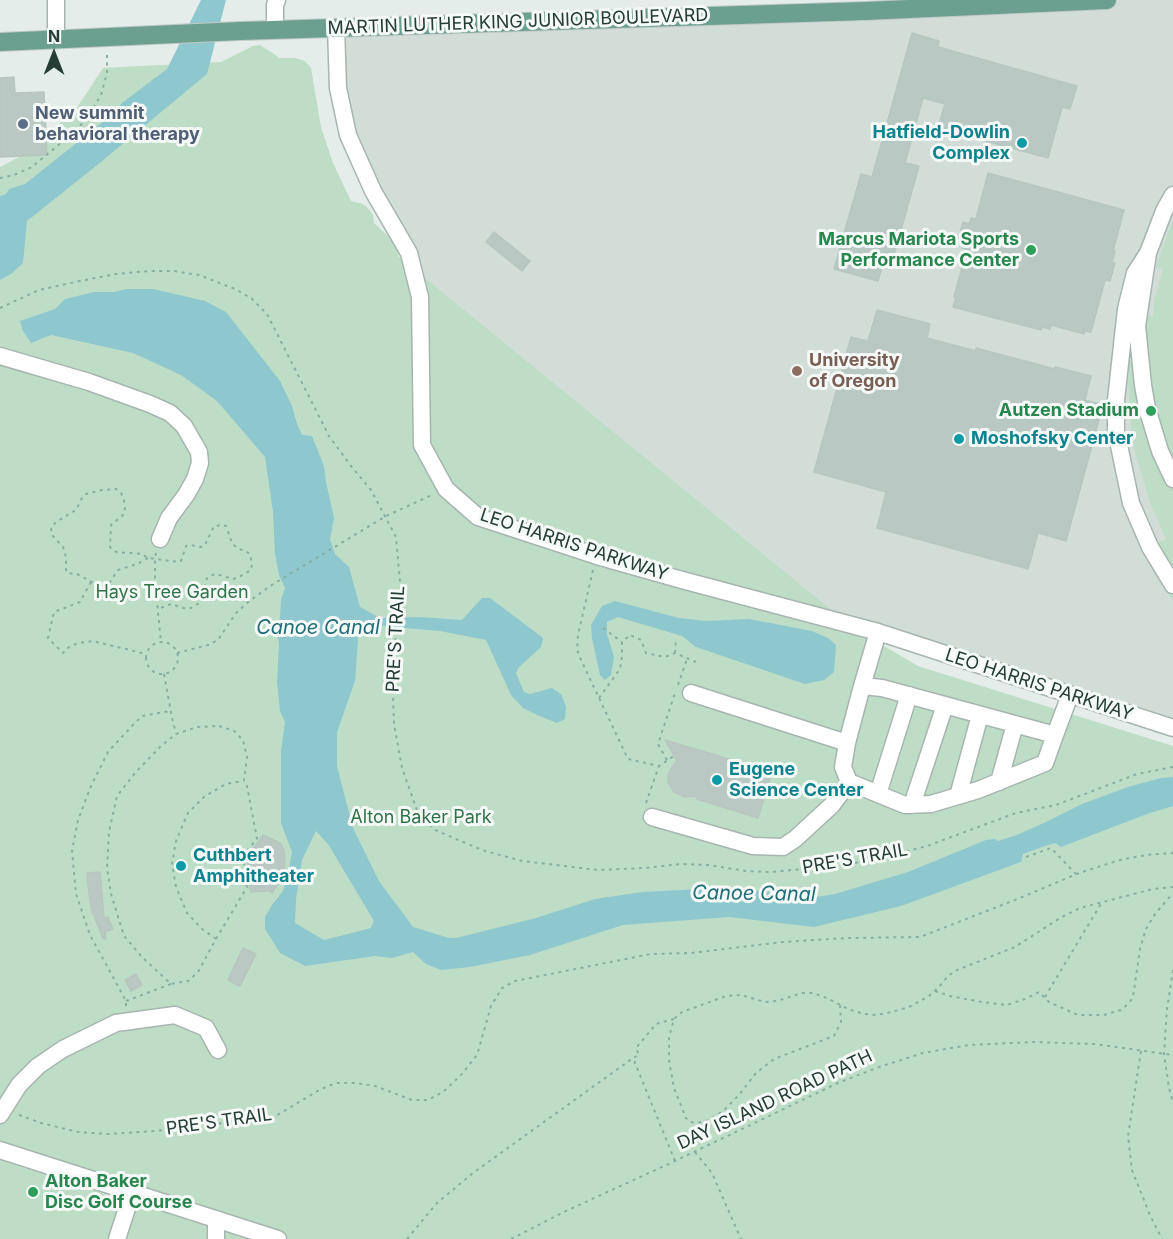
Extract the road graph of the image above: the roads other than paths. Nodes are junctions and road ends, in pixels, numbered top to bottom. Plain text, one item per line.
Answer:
1 (56, 0) edge
2 (277, 0) edge
3 (1107, 0) edge
4 (865, 6) edge
5 (336, 28) junction
6 (275, 29) junction
7 (56, 39) junction
8 (0, 42) edge
9 (1173, 195) edge
10 (1165, 226) edge
11 (1148, 253) junction
12 (0, 356) edge
13 (1173, 479) edge
14 (160, 539) road end
15 (1173, 585) edge
16 (878, 632) junction
17 (862, 686) junction
18 (691, 693) dead end
19 (909, 695) junction
20 (1070, 695) junction
21 (945, 705) junction
22 (981, 715) junction
23 (1015, 724) junction
24 (1173, 728) edge
25 (1055, 735) junction
26 (847, 743) junction
27 (849, 782) junction
28 (999, 782) junction
29 (878, 794) junction
30 (958, 796) junction
31 (912, 805) junction
32 (652, 817) road end
33 (218, 1050) dead end
34 (2, 1112) edge
35 (0, 1150) edge
36 (132, 1193) junction
37 (216, 1220) junction
38 (117, 1239) edge
39 (216, 1239) edge
40 (278, 1239) edge

1 - 7 street
2 - 6 street
3 - 4 main road, MARTIN LUTHER KING JUNIOR BOULEVARD
4 - 5 main road, MARTIN LUTHER KING JUNIOR BOULEVARD
5 - 6 main road, MARTIN LUTHER KING JUNIOR BOULEVARD
5 - 16 street, LEO HARRIS PARKWAY
6 - 7 main road, MARTIN LUTHER KING JUNIOR BOULEVARD
7 - 8 main road, MARTIN LUTHER KING JUNIOR BOULEVARD
9 - 10 street
10 - 11 street
11 - 13 street
11 - 15 street
12 - 14 street
16 - 17 street
16 - 20 street, LEO HARRIS PARKWAY
17 - 19 street
17 - 26 street
18 - 26 street
19 - 21 street
19 - 29 street
20 - 24 street, LEO HARRIS PARKWAY
20 - 25 street
21 - 22 street
21 - 31 street
22 - 23 street
22 - 30 street
23 - 25 street
23 - 28 street
25 - 28 street
26 - 27 street
27 - 29 street
27 - 32 street
28 - 30 street
29 - 31 street
30 - 31 street
33 - 34 street
35 - 36 street
36 - 37 street
36 - 38 street
37 - 39 street
37 - 40 street

